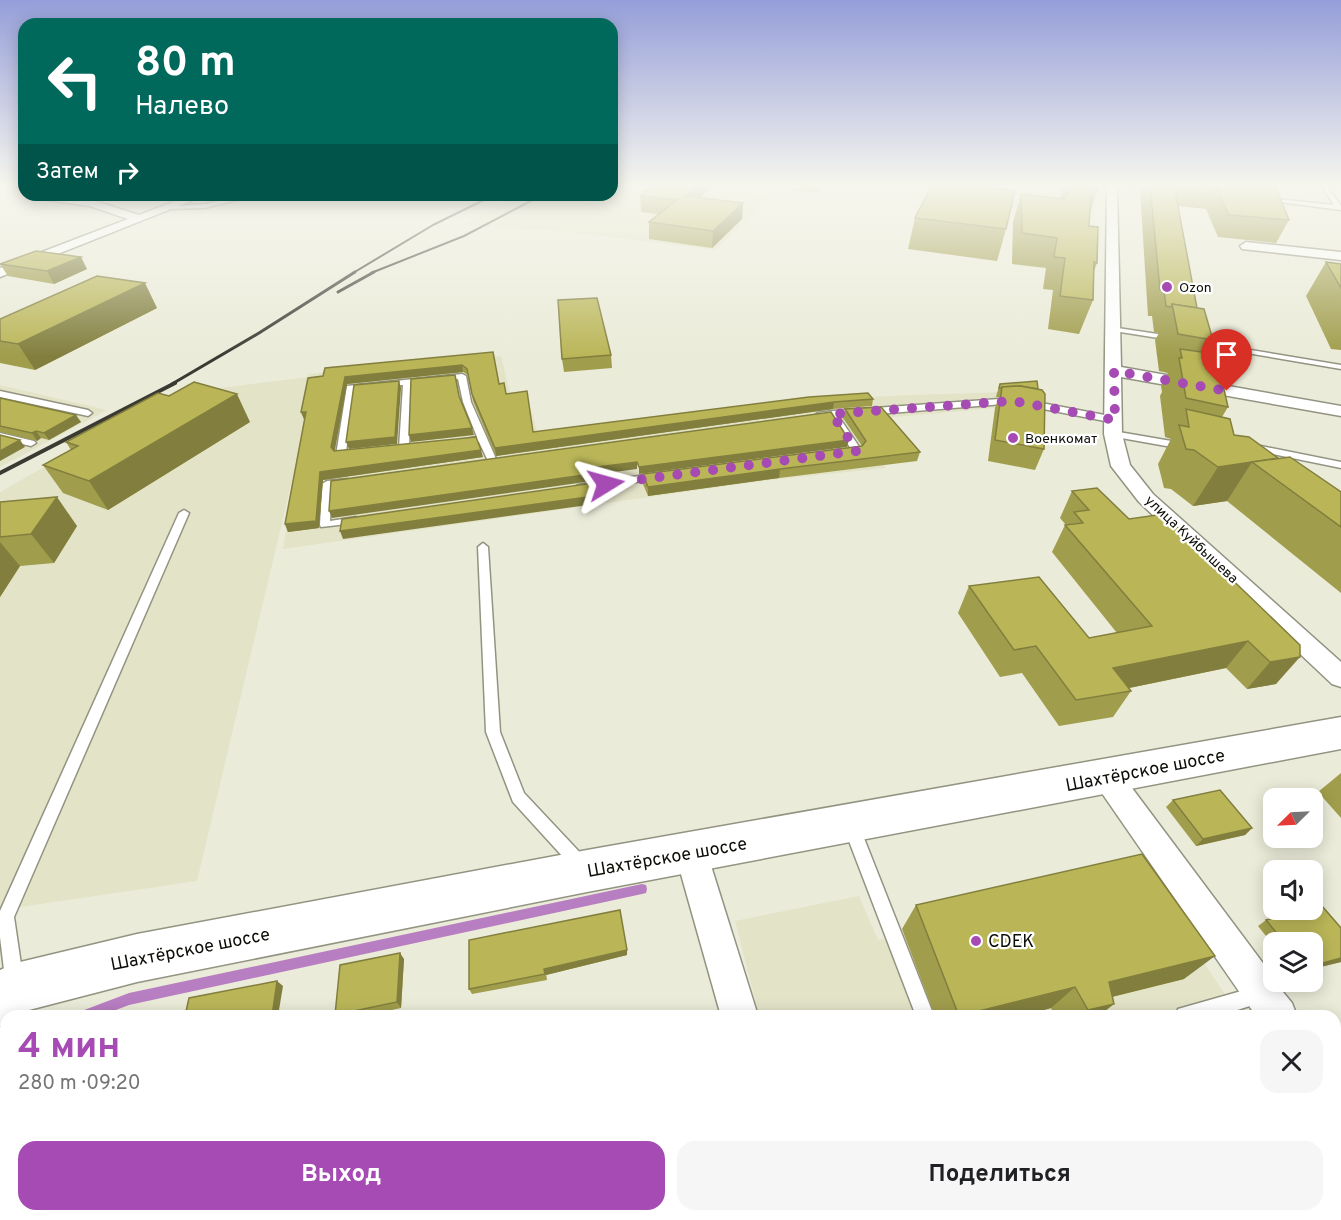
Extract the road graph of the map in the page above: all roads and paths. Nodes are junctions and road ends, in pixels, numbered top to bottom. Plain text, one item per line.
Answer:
1 (77, 242) edge
2 (1113, 242) edge
3 (1246, 246) dead end
4 (1341, 256) edge
5 (0, 273) edge
6 (1114, 329) junction
7 (1341, 367) edge
8 (1114, 371) junction
9 (407, 382) junction
10 (0, 394) edge
11 (1341, 411) edge
12 (88, 413) dead end
13 (832, 414) junction
14 (809, 418) edge
15 (1114, 427) junction
16 (0, 436) edge
17 (483, 440) junction
18 (449, 443) edge
19 (31, 444) dead end
20 (415, 447) edge
21 (1190, 447) edge
22 (404, 448) junction
23 (394, 449) edge
24 (1239, 452) edge
25 (362, 453) edge
26 (835, 453) edge
27 (504, 460) edge
28 (492, 461) junction
29 (481, 463) edge
30 (1341, 465) edge
31 (676, 474) edge
32 (363, 479) edge
33 (571, 489) edge
34 (184, 513) dead end
35 (372, 518) edge
36 (483, 547) dead end
37 (1341, 677) edge
38 (1341, 733) edge
39 (1107, 777) junction
40 (850, 824) junction
41 (691, 853) junction
42 (587, 871) junction
43 (8, 995) edge
44 (1271, 1005) edge
45 (738, 1010) edge
46 (923, 1010) edge
47 (1232, 1010) edge

1 - 5 street
2 - 6 street, улица Куйбышева
3 - 4 street
6 - 7 lane
6 - 8 street, улица Куйбышева
8 - 11 street
8 - 15 street, улица Куйбышева
9 - 17 lane
9 - 22 lane
9 - 25 lane
10 - 12 lane
13 - 14 lane
13 - 15 lane
13 - 26 lane
15 - 21 lane
15 - 37 street, улица Куйбышева
16 - 19 lane
17 - 18 lane
17 - 28 lane
20 - 22 lane
22 - 23 lane
24 - 30 lane
27 - 28 lane
28 - 29 lane
31 - 33 lane
32 - 35 lane
34 - 43 lane
36 - 42 lane
38 - 39 street, Шахтёрское шоссе
39 - 40 street, Шахтёрское шоссе
39 - 44 street
40 - 41 street, Шахтёрское шоссе
40 - 46 lane
41 - 42 street, Шахтёрское шоссе
41 - 45 street
42 - 43 street, Шахтёрское шоссе
44 - 47 lane

